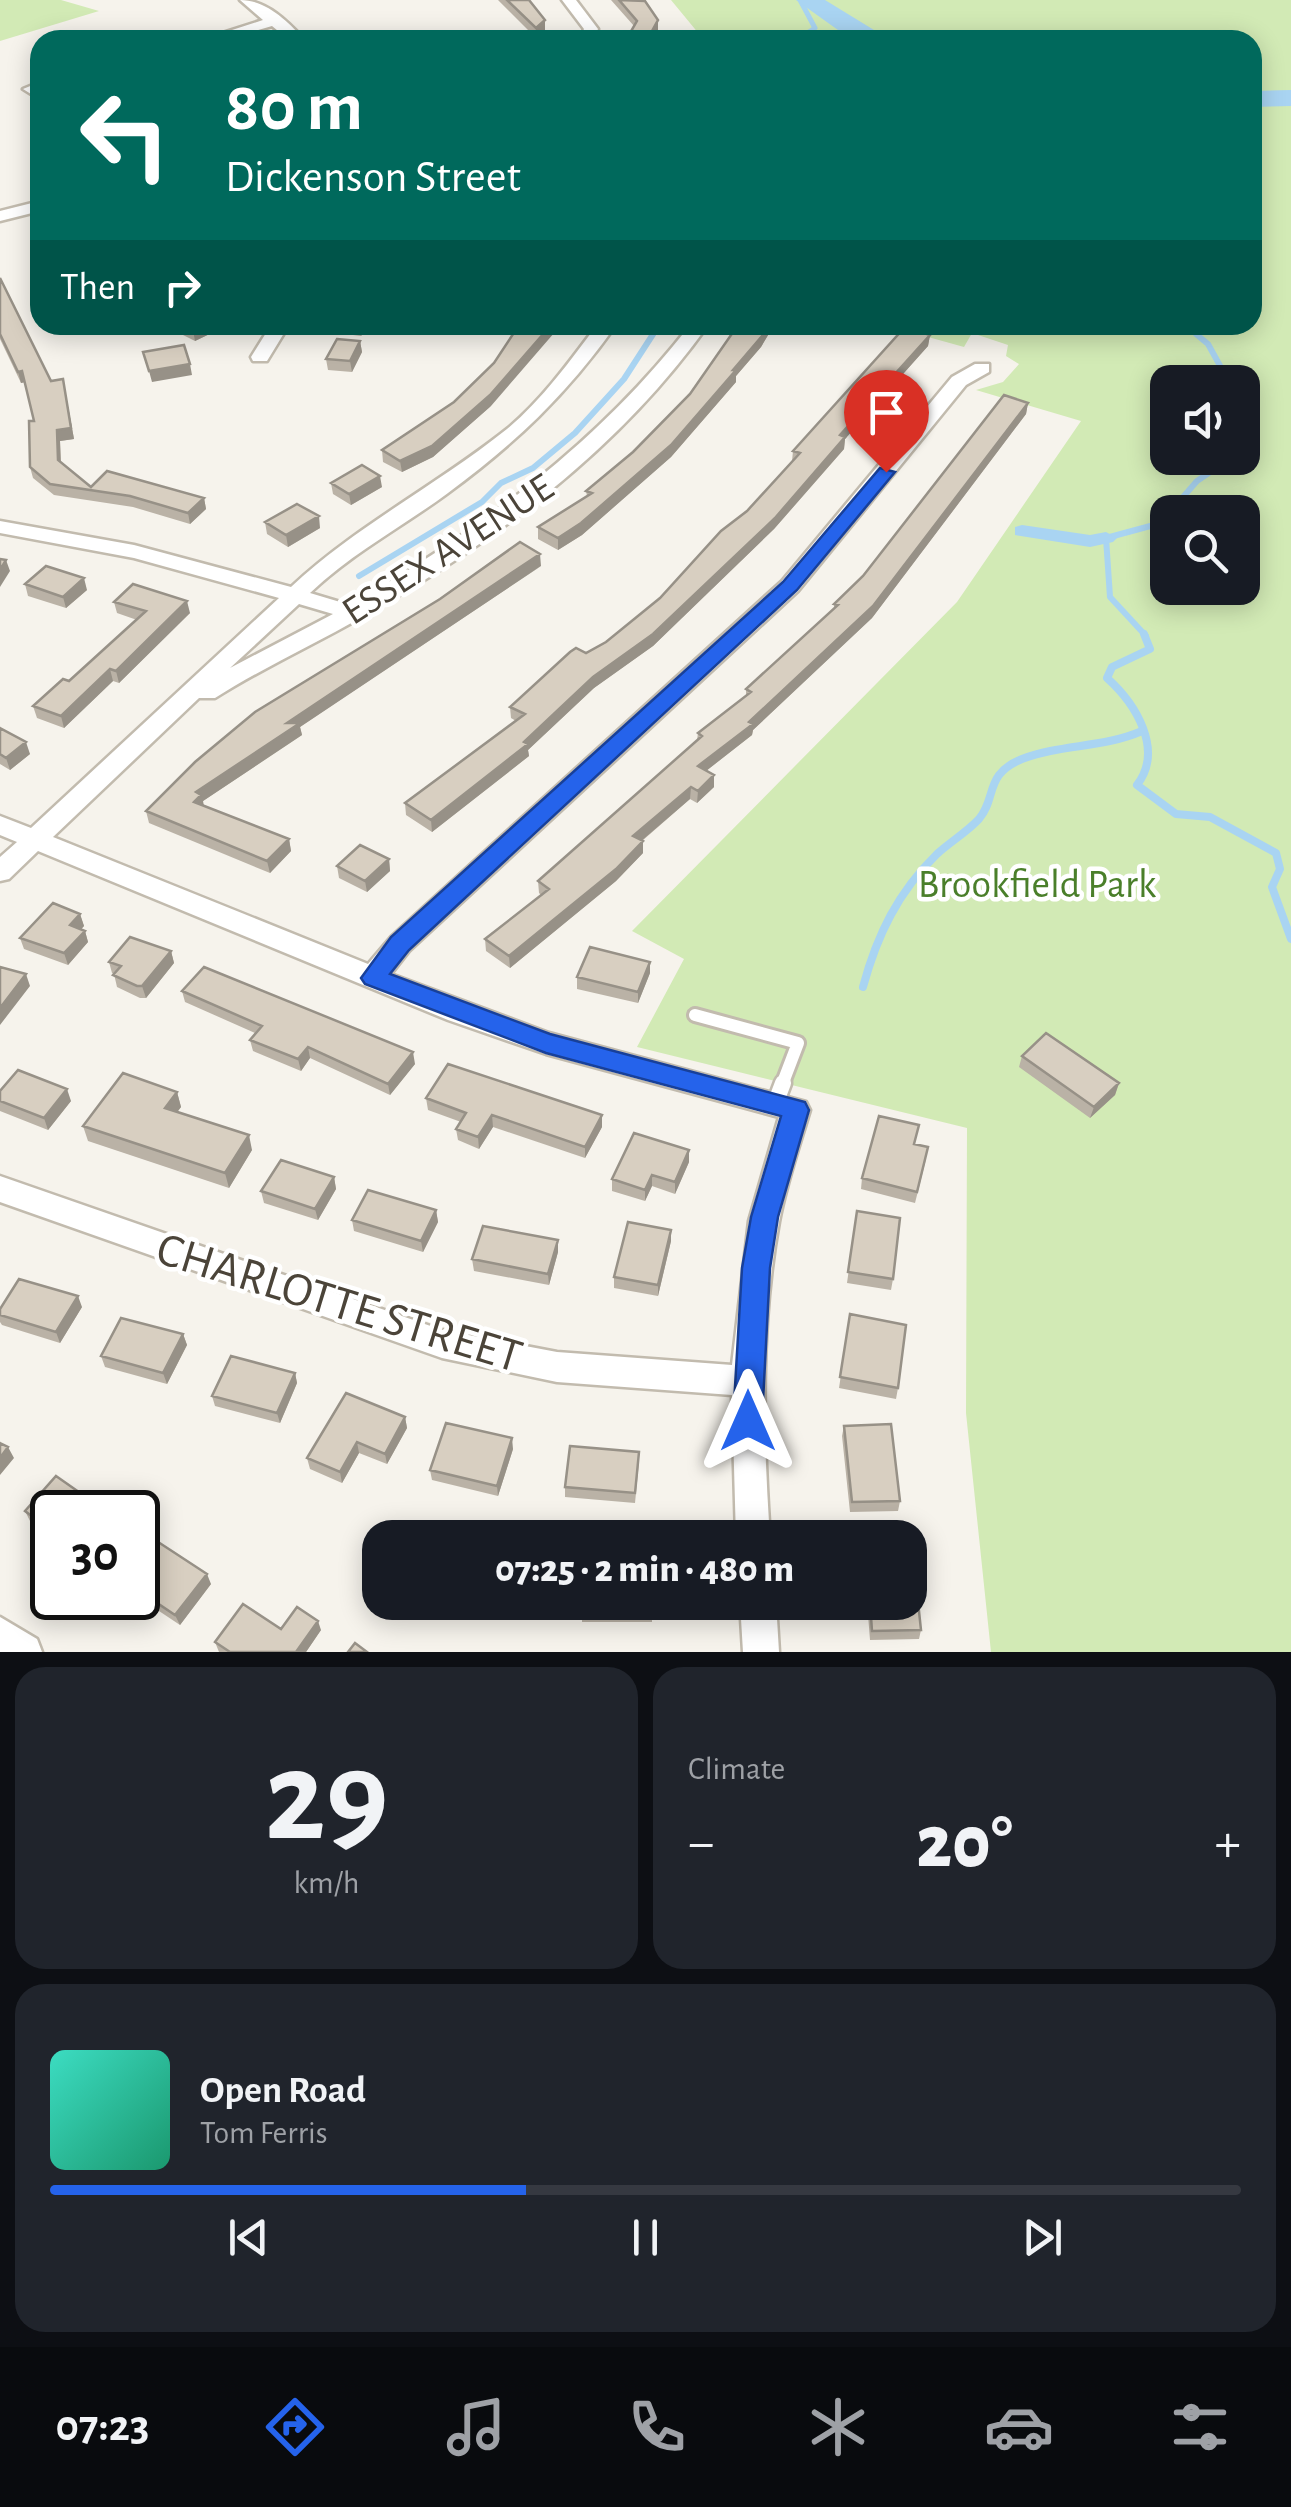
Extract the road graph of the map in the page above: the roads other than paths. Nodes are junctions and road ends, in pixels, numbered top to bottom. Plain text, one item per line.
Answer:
1 (247, 0) edge
2 (569, 0) edge
3 (278, 20) junction
4 (243, 30) edge
5 (288, 30) edge
6 (591, 30) edge
7 (30, 208) edge
8 (0, 216) edge
9 (274, 335) edge
10 (599, 335) edge
11 (692, 335) edge
12 (260, 357) dead end
13 (982, 368) dead end
14 (0, 528) edge
15 (294, 594) junction
16 (352, 613) junction
17 (158, 726) junction
18 (0, 824) edge
19 (34, 838) junction
20 (0, 872) edge
21 (373, 978) junction
22 (694, 1015) dead end
23 (786, 1107) junction
24 (0, 1189) edge
25 (747, 1381) junction
26 (753, 1520) edge
27 (759, 1620) edge
28 (0, 1635) edge
29 (24, 1652) edge
30 (761, 1652) edge

1 - 3 street
2 - 6 street
3 - 4 street
3 - 5 street
7 - 8 street
9 - 12 street
10 - 15 street, ESSEX AVENUE
11 - 16 street, ESSEX AVENUE
13 - 21 street
14 - 15 street
15 - 16 street
15 - 17 street, ESSEX AVENUE
16 - 17 street, ESSEX AVENUE
17 - 19 street, ESSEX AVENUE
18 - 19 street
19 - 20 street, ESSEX AVENUE
19 - 21 street
21 - 23 street
22 - 23 lane
23 - 25 street
24 - 25 street, CHARLOTTE STREET
25 - 26 street
27 - 30 street
28 - 29 street

